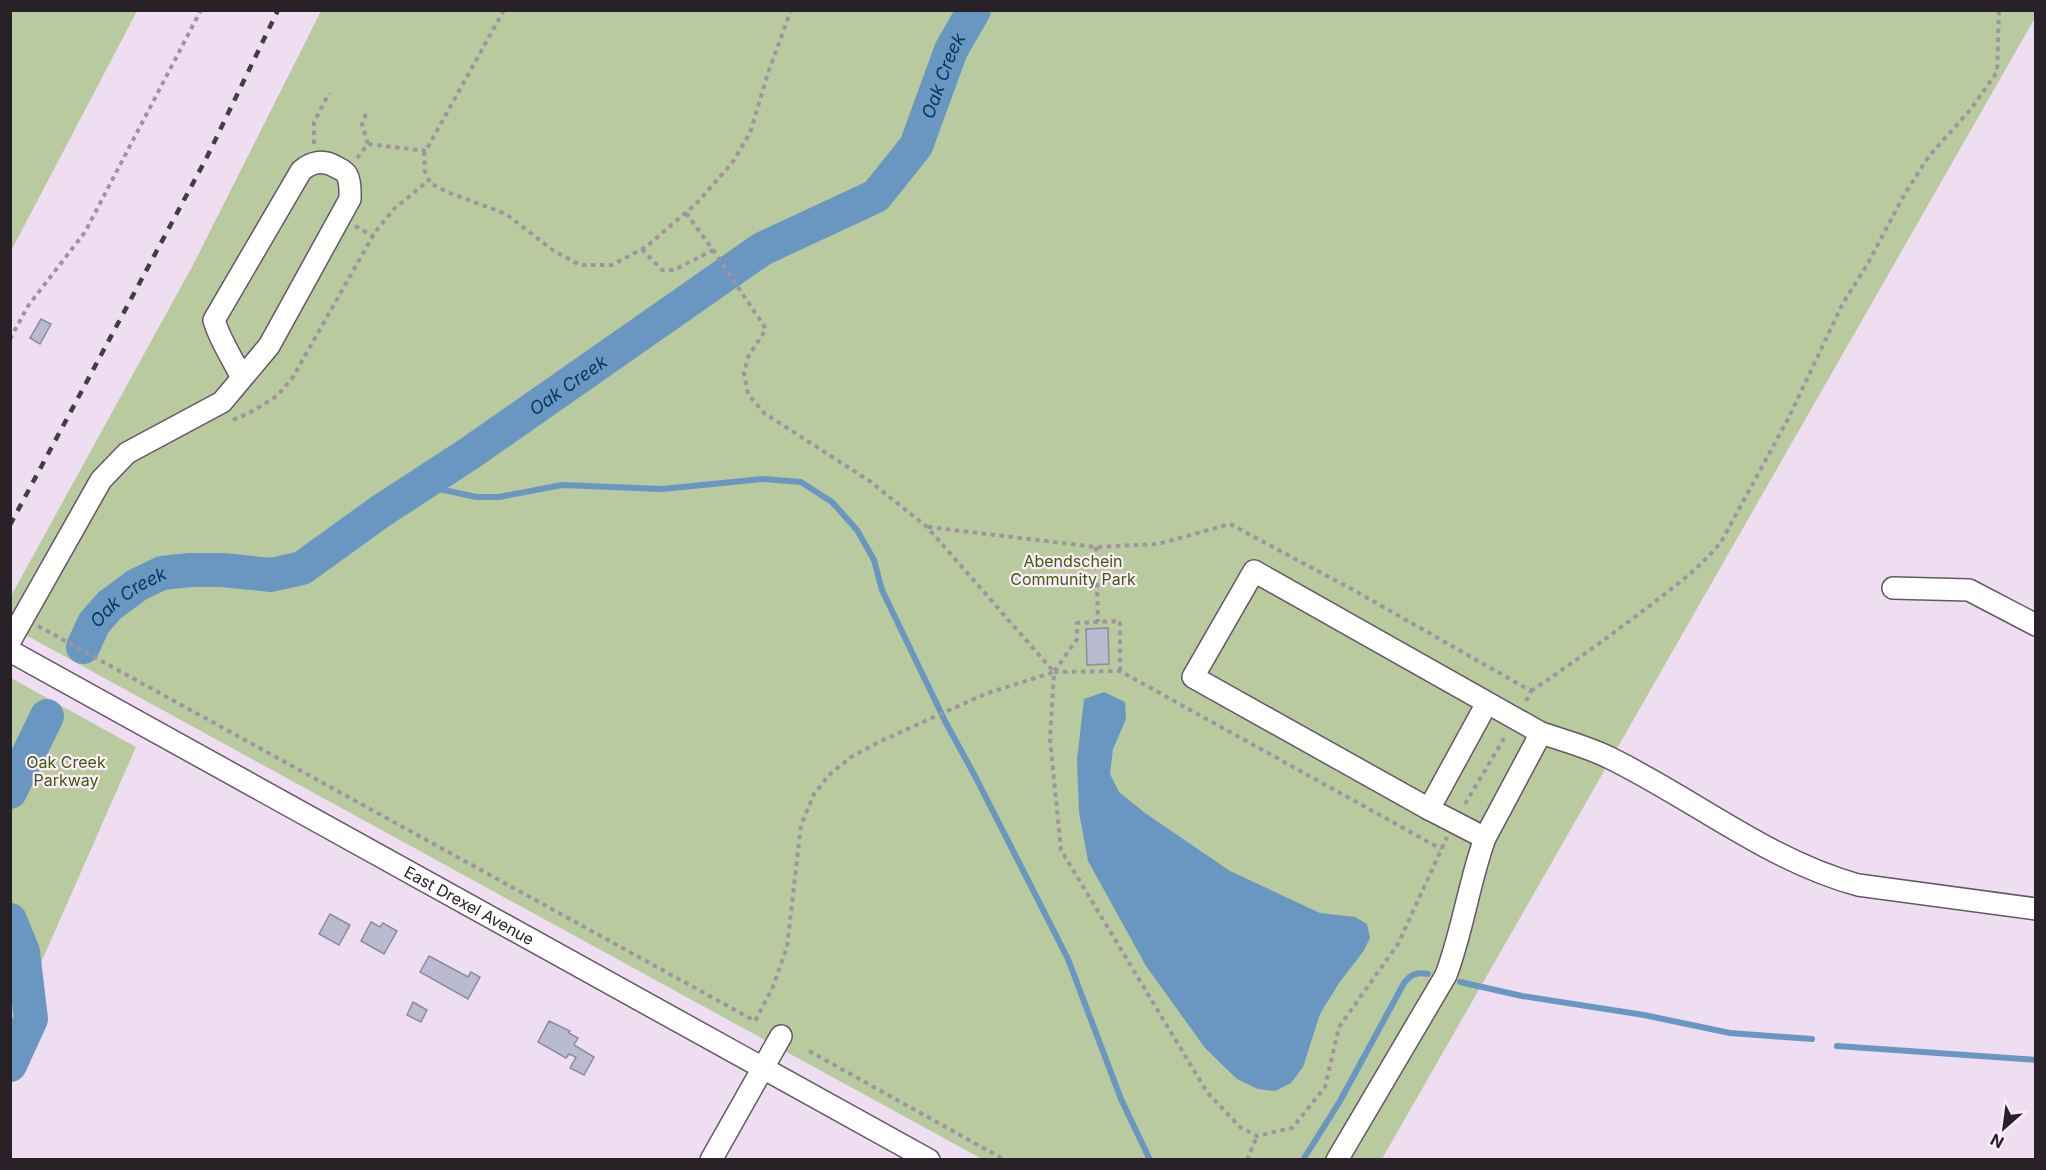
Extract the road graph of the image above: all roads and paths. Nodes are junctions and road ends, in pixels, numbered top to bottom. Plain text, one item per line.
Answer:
1 (201, 10) edge
2 (791, 10) edge
3 (1999, 10) edge
4 (502, 12) edge
5 (329, 93) dead end
6 (366, 114) dead end
7 (368, 144) junction
8 (427, 151) junction
9 (318, 162) junction
10 (346, 173) junction
11 (686, 213) junction
12 (642, 249) junction
13 (713, 250) junction
14 (10, 339) edge
15 (242, 378) junction
16 (1096, 547) dead end
17 (1893, 588) dead end
18 (24, 618) junction
19 (1098, 622) junction
20 (2036, 625) edge
21 (10, 641) edge
22 (10, 651) edge
23 (1120, 670) junction
24 (1054, 672) junction
25 (1532, 691) dead end
26 (1487, 703) junction
27 (1541, 734) junction
28 (1429, 809) junction
29 (1450, 831) dead end
30 (1485, 838) junction
31 (1441, 849) junction
32 (2036, 909) edge
33 (781, 1036) dead end
34 (809, 1051) dead end
35 (763, 1067) junction
36 (1257, 1136) junction
37 (711, 1160) edge
38 (929, 1160) edge
39 (1005, 1160) edge
40 (1247, 1160) edge
41 (1337, 1160) edge

1 - 14 path
2 - 11 path
3 - 25 path
4 - 8 path
5 - 9 path
6 - 7 path
7 - 8 path
7 - 10 path
8 - 12 path
9 - 10 street
9 - 15 street
10 - 15 street
11 - 12 path
11 - 13 path
12 - 13 path
13 - 24 path
15 - 18 street
16 - 19 path
17 - 20 street
18 - 21 street
18 - 24 path
19 - 23 path
19 - 24 path
22 - 35 street, East Drexel Avenue
23 - 24 path
23 - 31 path
24 - 36 path
26 - 27 street
26 - 28 street
26 - 28 street
27 - 30 street
27 - 32 street
28 - 30 street
29 - 31 path
30 - 41 street
31 - 36 path
33 - 35 street
34 - 39 path
35 - 37 street
35 - 38 street, East Drexel Avenue
36 - 40 path

